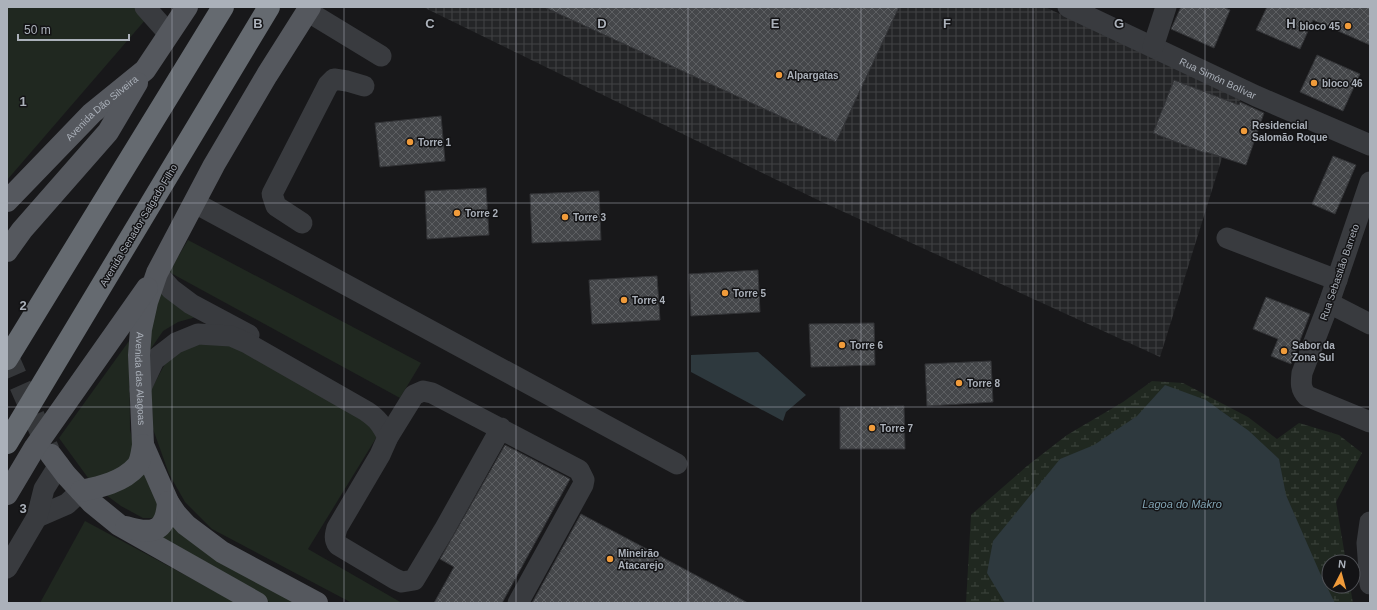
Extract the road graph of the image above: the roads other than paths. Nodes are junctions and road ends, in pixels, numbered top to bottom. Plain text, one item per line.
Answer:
1 (145, 7) edge
2 (187, 7) edge
3 (223, 7) edge
4 (269, 7) edge
5 (1068, 7) edge
6 (1166, 7) edge
7 (309, 9) edge
8 (169, 34) junction
9 (1153, 47) junction
10 (381, 56) dead end
11 (145, 70) junction
12 (364, 86) dead end
13 (1370, 145) edge
14 (1370, 182) edge
15 (7, 201) edge
16 (194, 203) junction
17 (302, 222) dead end
18 (1227, 238) dead end
19 (7, 251) edge
20 (157, 273) junction
21 (1337, 280) junction
22 (1329, 303) junction
23 (1370, 324) edge
24 (7, 359) edge
25 (140, 390) junction
26 (401, 417) junction
27 (1370, 422) edge
28 (501, 428) junction
29 (388, 437) junction
30 (7, 443) edge
31 (143, 445) junction
32 (55, 460) joint
33 (677, 464) dead end
34 (81, 491) junction
35 (7, 494) edge
36 (168, 502) junction
37 (37, 517) junction
38 (1370, 522) edge
39 (119, 525) junction
40 (7, 568) edge
41 (1370, 584) edge
42 (257, 603) edge
43 (317, 603) edge
44 (518, 603) edge

1 - 8 street
2 - 8 main road, Avenida Dão Silveira
3 - 24 highway
4 - 30 highway, Avenida Senador Salgado Filho
5 - 9 street, Rua Simón Bolívar
6 - 9 street
7 - 10 street
7 - 16 main road, Avenida das Alagoas
8 - 11 main road, Avenida Dão Silveira
9 - 13 street, Rua Simón Bolívar
11 - 15 main road, Avenida Dão Silveira
11 - 19 main road
12 - 17 street
14 - 21 street, Rua Sebastião Barreto
16 - 20 main road, Avenida das Alagoas
16 - 33 street
18 - 21 street
20 - 25 main road, Avenida das Alagoas
20 - 26 street
20 - 35 main road
21 - 22 street, Rua Sebastião Barreto
22 - 23 street
22 - 27 street, Rua Sebastião Barreto
25 - 29 street
25 - 31 main road, Avenida das Alagoas
26 - 28 street
26 - 29 street
28 - 29 street
28 - 44 street
31 - 34 main road
31 - 36 main road, Avenida das Alagoas
32 - 34 main road
32 - 37 street
34 - 37 street
34 - 39 main road
36 - 39 main road
36 - 43 main road, Avenida das Alagoas
37 - 40 street
38 - 41 street
39 - 42 main road

